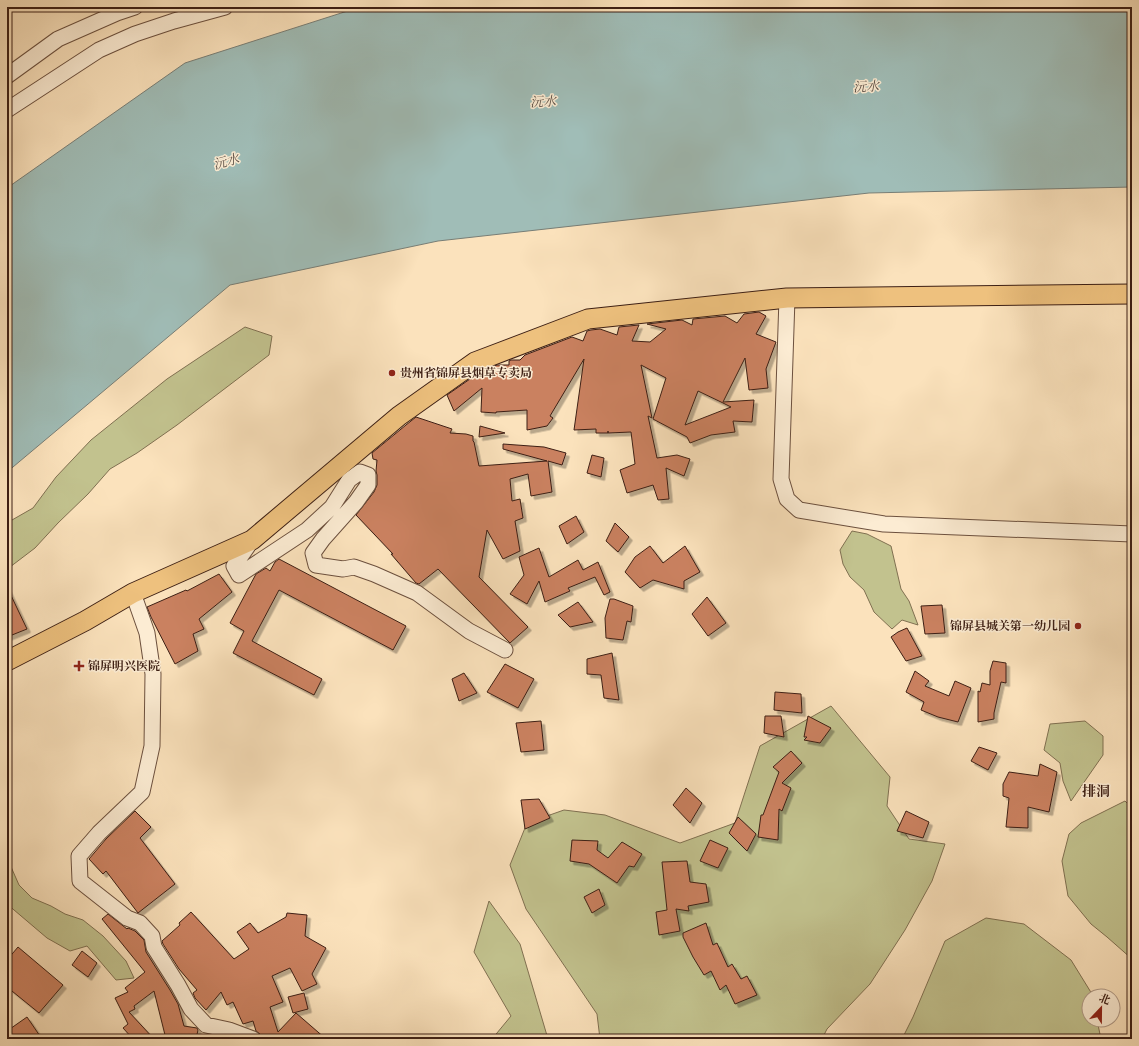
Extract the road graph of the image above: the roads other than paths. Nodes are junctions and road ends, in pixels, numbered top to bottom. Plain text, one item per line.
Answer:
1 (136, 7) edge
2 (225, 7) edge
3 (7, 76) edge
4 (7, 110) edge
5 (1132, 294) edge
6 (787, 298) junction
7 (1132, 534) edge
8 (252, 540) junction
9 (133, 593) junction
10 (505, 650) dead end
11 (7, 661) edge
12 (253, 1039) edge

1 - 3 street
2 - 4 street
5 - 6 main road
6 - 7 street
6 - 8 main road
8 - 9 main road
8 - 10 street
9 - 11 main road
9 - 12 street

